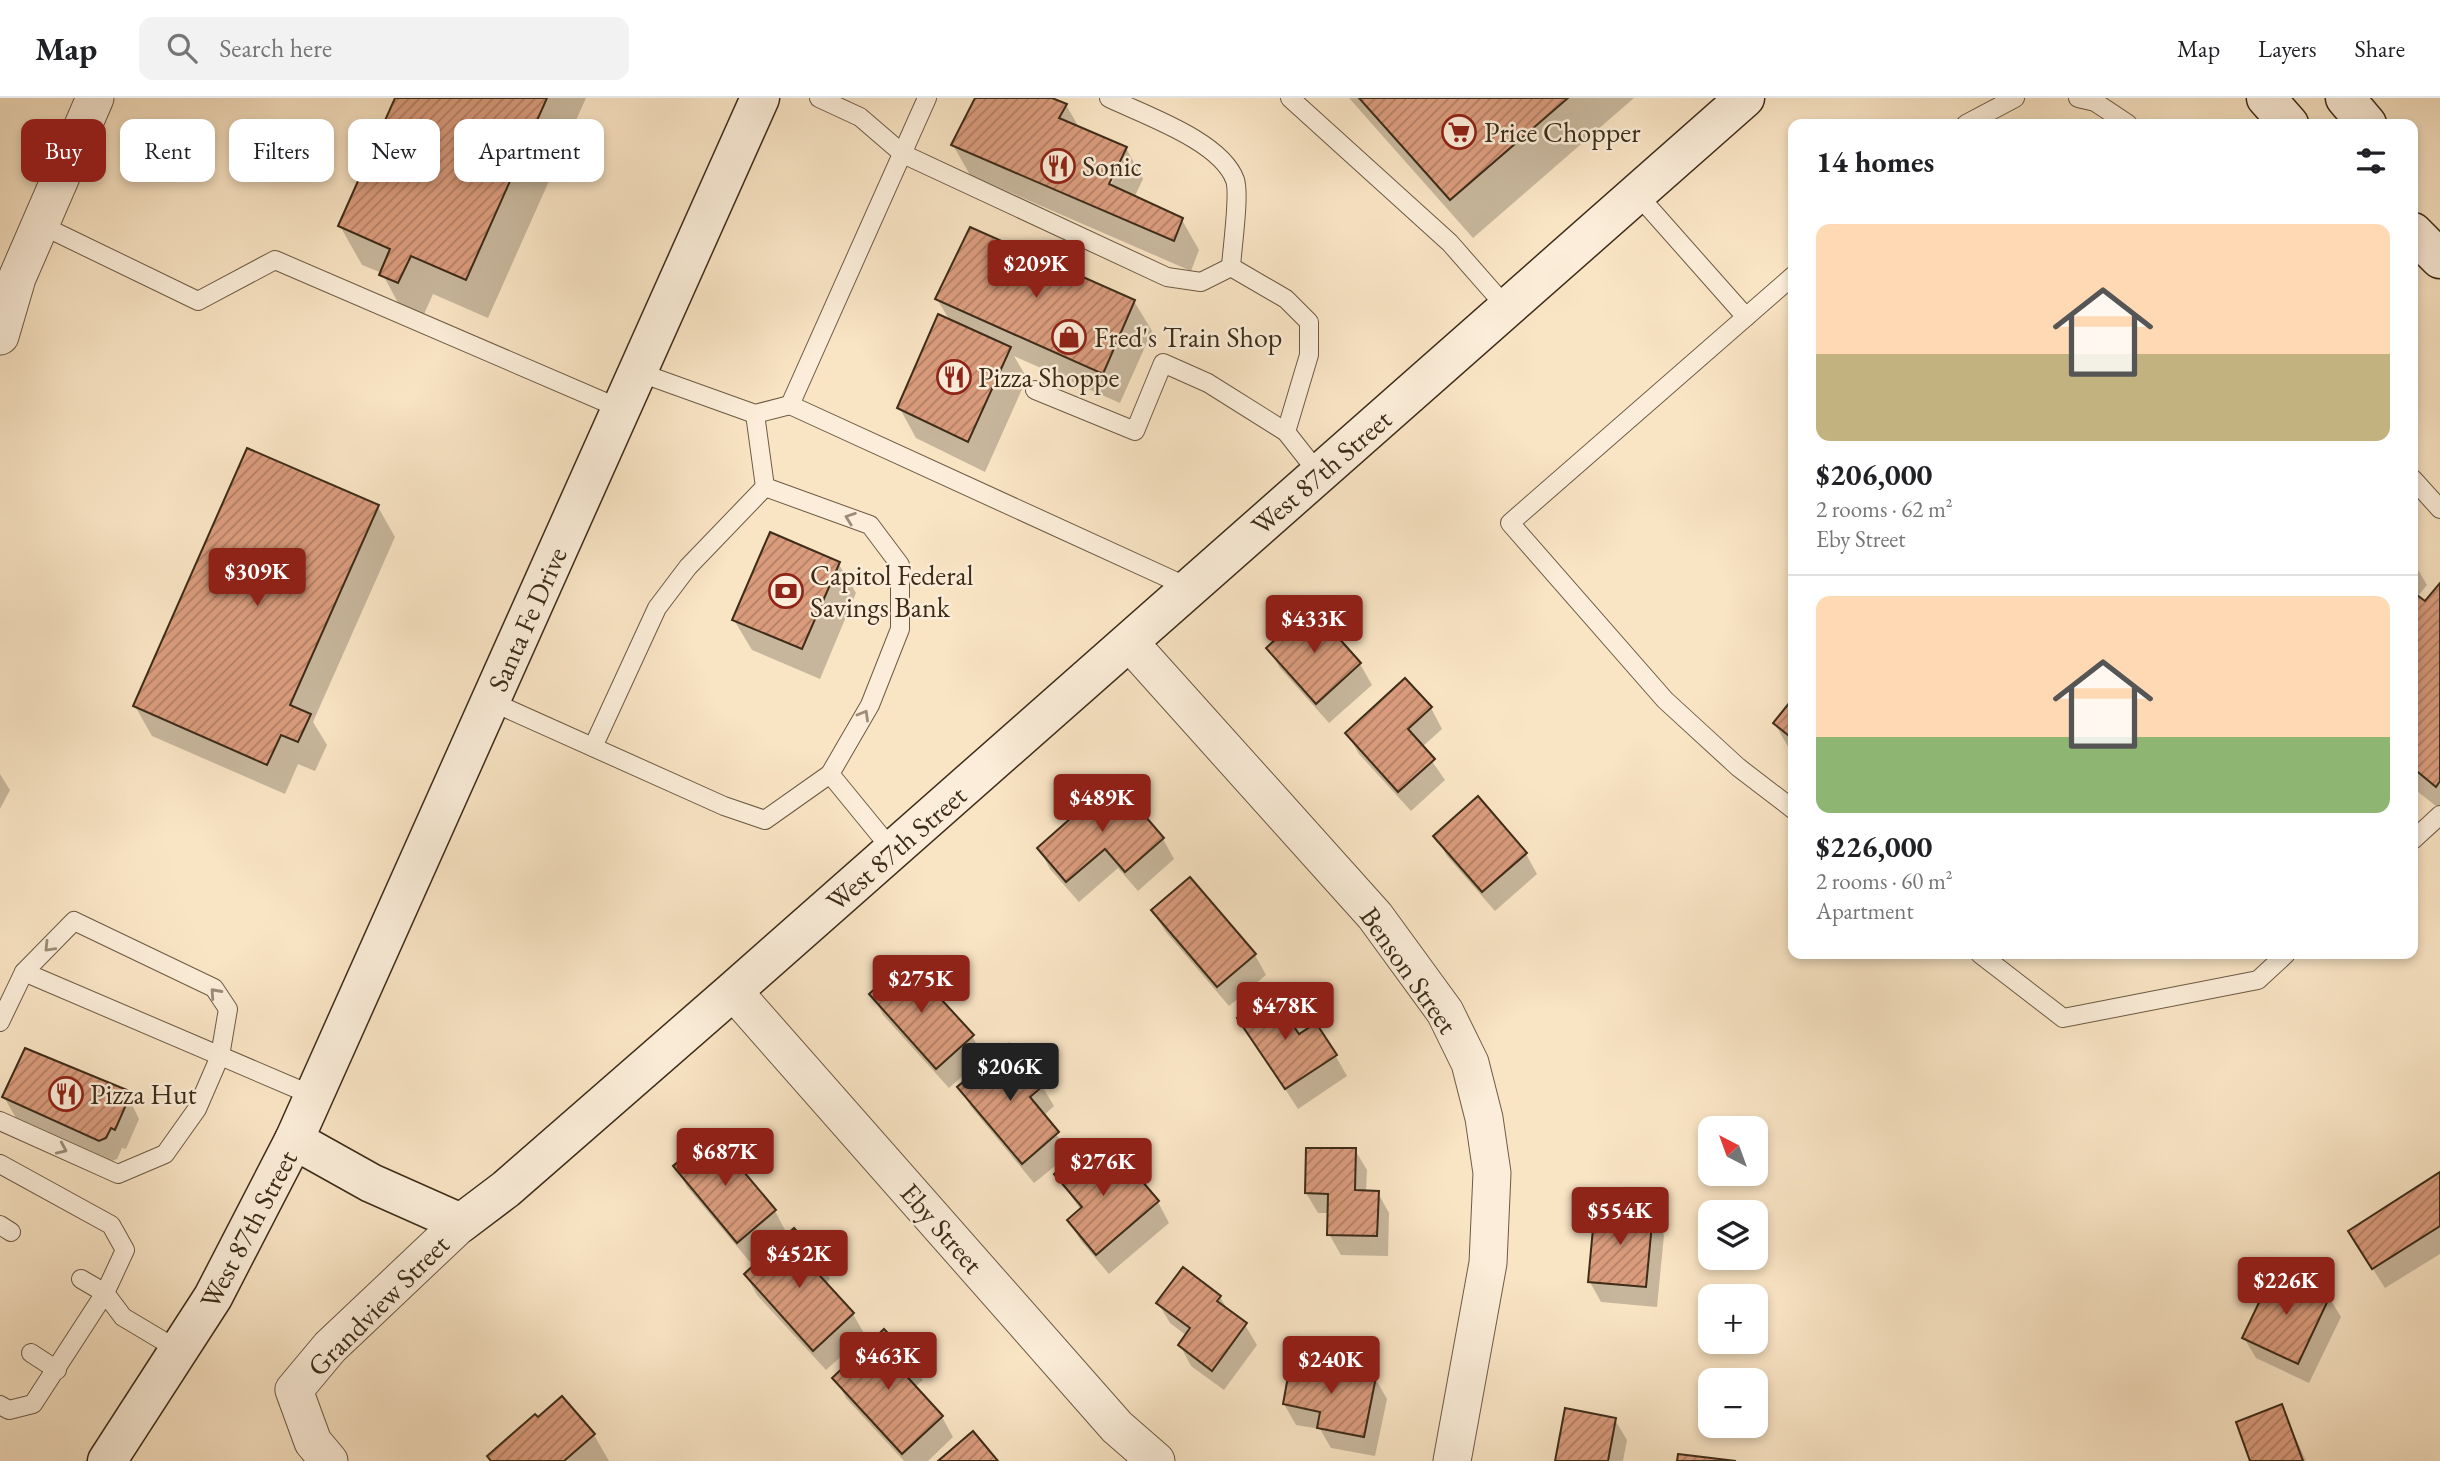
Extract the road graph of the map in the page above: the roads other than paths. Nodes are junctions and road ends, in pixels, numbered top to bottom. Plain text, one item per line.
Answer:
1 (95, 98) edge
2 (761, 98) edge
3 (818, 98) edge
4 (927, 98) edge
5 (1109, 98) edge
6 (1290, 98) edge
7 (1745, 98) edge
8 (2015, 98) edge
9 (2078, 98) edge
10 (2266, 98) edge
11 (2345, 98) edge
12 (1975, 119) edge
13 (2120, 119) edge
14 (2285, 119) edge
15 (2363, 119) edge
16 (903, 154) junction
17 (1637, 194) junction
18 (41, 225) junction
19 (1231, 267) junction
20 (1788, 280) edge
21 (1507, 308) junction
22 (1746, 317) junction
23 (0, 336) edge
24 (638, 372) junction
25 (1035, 390) dead end
26 (790, 405) junction
27 (621, 409) junction
28 (755, 414) junction
29 (1286, 432) junction
30 (1319, 474) junction
31 (2418, 485) edge
32 (765, 487) junction
33 (2440, 509) edge
34 (1190, 588) junction
35 (1129, 642) junction
36 (490, 701) junction
37 (593, 747) junction
38 (830, 774) junction
39 (1788, 805) edge
40 (2440, 816) edge
41 (2418, 835) edge
42 (893, 850) junction
43 (1986, 959) edge
44 (2281, 959) edge
45 (24, 972) junction
46 (733, 991) junction
47 (0, 1022) edge
48 (220, 1056) junction
49 (314, 1096) junction
50 (0, 1121) edge
51 (293, 1140) junction
52 (0, 1164) edge
53 (461, 1223) junction
54 (80, 1279) dead end
55 (106, 1293) junction
56 (180, 1350) junction
57 (32, 1353) dead end
58 (57, 1370) junction
59 (0, 1405) edge
60 (107, 1461) edge
61 (330, 1461) edge
62 (1156, 1461) edge
63 (1452, 1461) edge

1 - 18 street
2 - 24 street, Santa Fe Drive
3 - 16 lane
4 - 16 lane
5 - 19 lane
6 - 21 lane
7 - 17 street, West 87th Street
8 - 12 lane
9 - 13 lane
10 - 14 street
11 - 15 street
16 - 19 lane
16 - 26 lane
17 - 21 street, West 87th Street
17 - 22 lane
18 - 23 street
18 - 27 lane
19 - 29 lane
20 - 22 lane
21 - 30 street, West 87th Street
22 - 39 lane
24 - 27 street, Santa Fe Drive
24 - 28 lane
25 - 29 lane
26 - 28 lane
26 - 34 lane
27 - 36 street, Santa Fe Drive
28 - 32 lane
29 - 30 lane
30 - 34 street, West 87th Street
31 - 33 lane
32 - 37 lane
38 -> 32 lane
34 - 35 street, West 87th Street
35 - 42 street, West 87th Street
35 - 63 street, Benson Street
36 - 37 lane
36 - 49 street, Santa Fe Drive
37 - 38 lane
38 - 42 lane
40 - 41 lane
42 - 46 street, West 87th Street
43 - 44 lane
45 - 47 lane
45 - 48 lane
48 -> 45 lane
46 - 53 street, West 87th Street
46 - 62 street, Eby Street
48 - 49 lane
50 -> 48 lane
49 - 51 street, Santa Fe Drive
51 - 53 street, West 87th Street
51 - 56 street, West 87th Street
52 - 55 lane
53 - 61 street, Grandview Street
54 - 55 lane
55 - 56 lane
55 - 58 lane
56 - 60 street, West 87th Street
57 - 58 lane
58 - 59 lane

